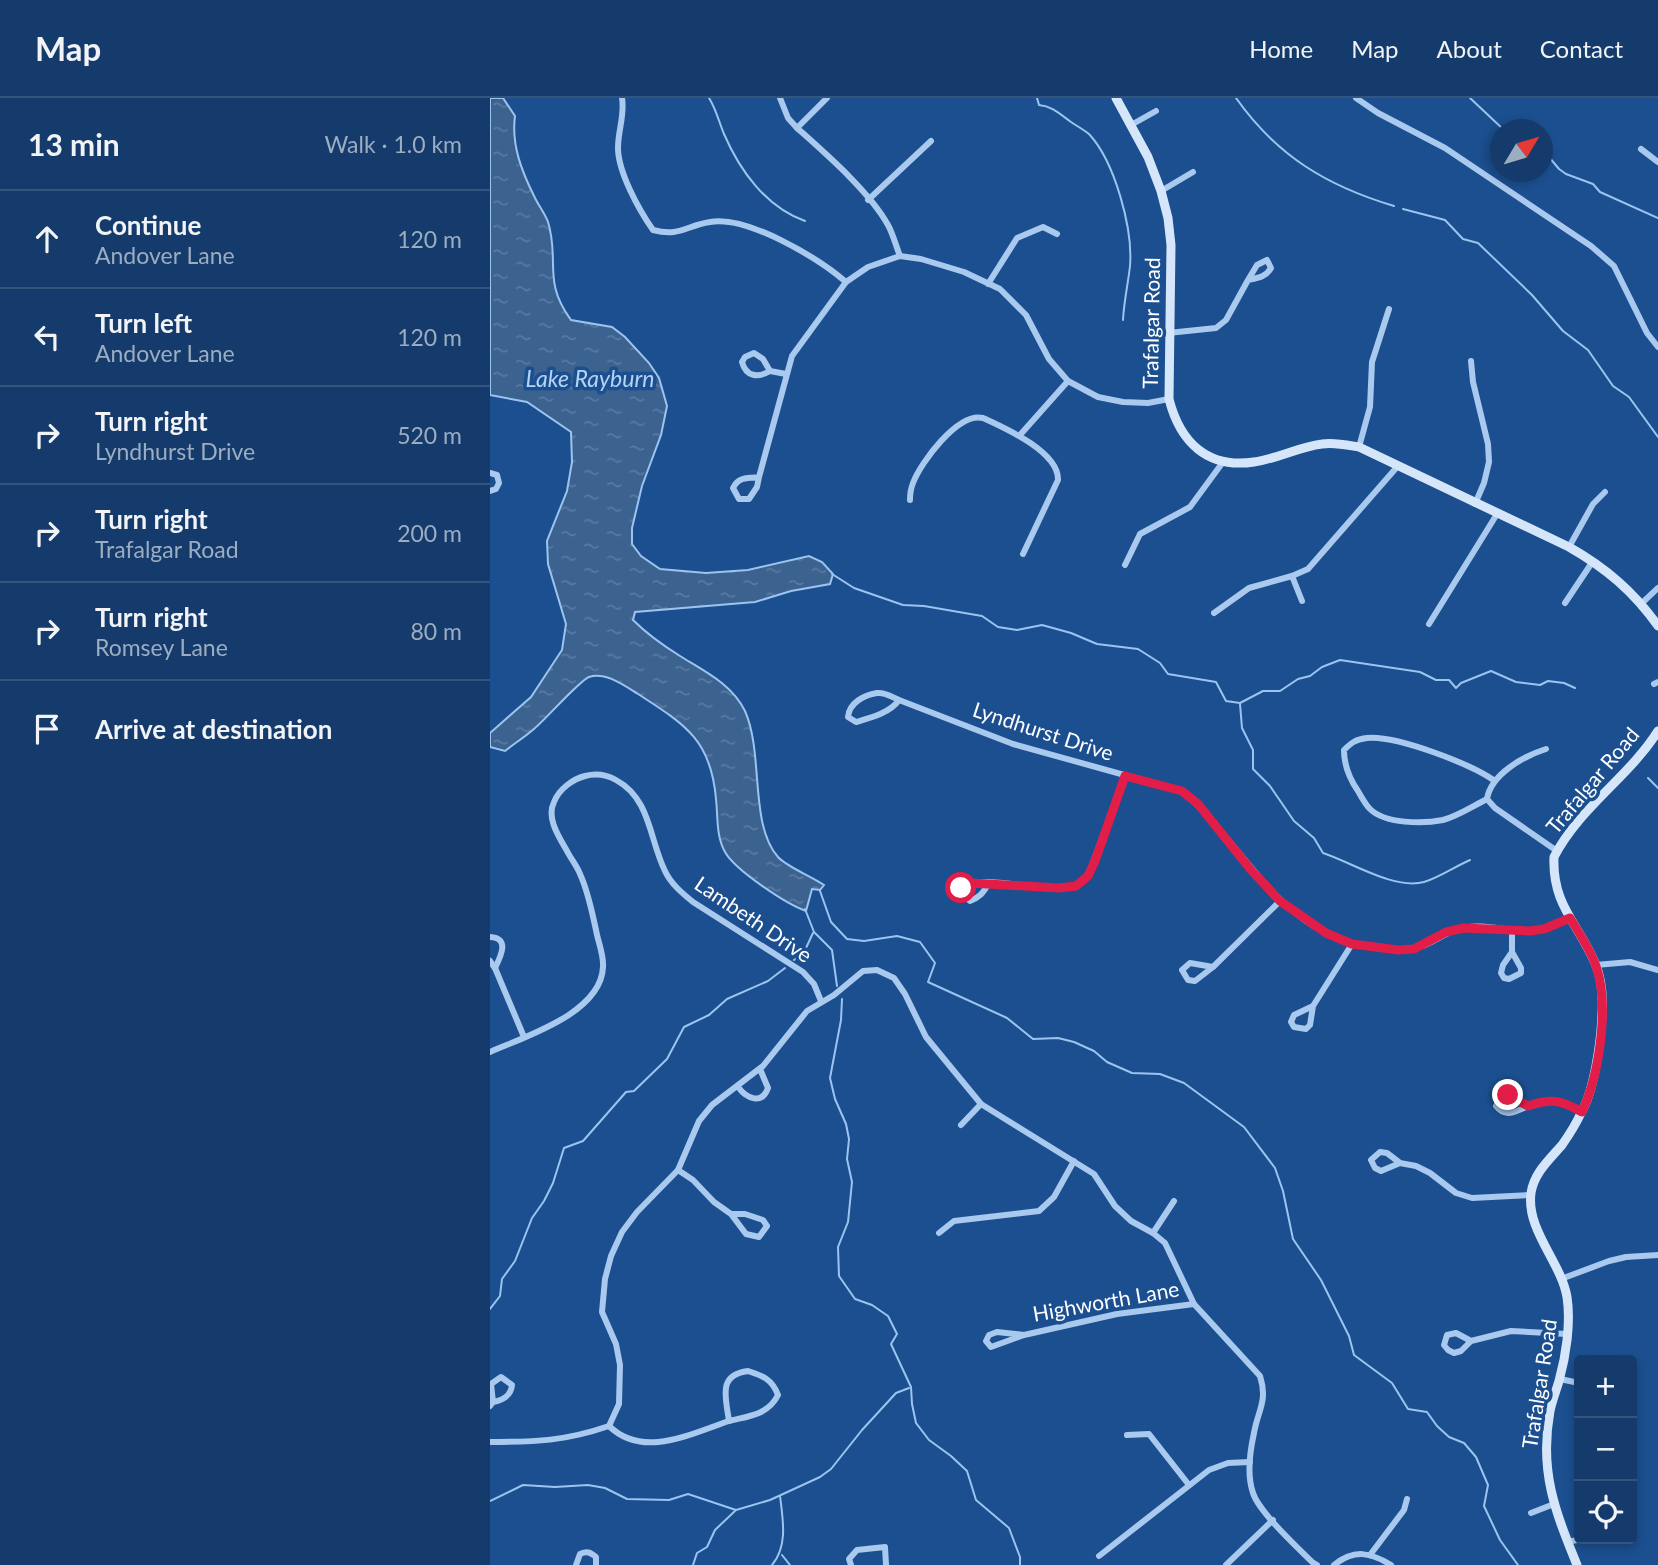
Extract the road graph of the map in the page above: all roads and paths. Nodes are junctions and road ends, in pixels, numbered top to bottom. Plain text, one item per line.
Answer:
1 (622, 98) edge
2 (780, 98) edge
3 (827, 98) edge
4 (1116, 98) edge
5 (1356, 98) edge
6 (1156, 111) dead end
7 (1131, 125) junction
8 (797, 128) junction
9 (931, 141) dead end
10 (1641, 149) dead end
11 (1658, 162) edge
12 (1193, 173) dead end
13 (1161, 191) junction
14 (868, 200) junction
15 (1057, 234) dead end
16 (900, 256) junction
17 (1248, 280) dead end
18 (846, 282) junction
19 (988, 284) junction
20 (1389, 309) dead end
21 (1168, 333) junction
22 (1658, 347) edge
23 (1471, 361) dead end
24 (770, 371) dead end
25 (786, 374) junction
26 (1068, 381) junction
27 (1169, 399) junction
28 (1020, 435) junction
29 (1359, 447) junction
30 (1223, 462) junction
31 (1397, 467) junction
32 (490, 473) edge
33 (759, 477) junction
34 (490, 491) edge
35 (1605, 492) dead end
36 (910, 500) dead end
37 (1475, 504) junction
38 (1497, 514) junction
39 (1569, 547) junction
40 (1023, 554) dead end
41 (1593, 561) junction
42 (1125, 565) dead end
43 (1292, 576) junction
44 (1658, 587) edge
45 (1302, 601) dead end
46 (1565, 603) dead end
47 (1642, 603) junction
48 (1214, 613) dead end
49 (1429, 624) dead end
50 (1658, 626) edge
51 (899, 700) junction
52 (1658, 731) edge
53 (1546, 749) dead end
54 (1125, 776) junction
55 (1495, 781) junction
56 (1487, 799) junction
57 (1557, 850) junction
58 (989, 883) dead end
59 (1280, 901) junction
60 (1570, 918) junction
61 (1512, 929) junction
62 (490, 937) edge
63 (1352, 944) junction
64 (1512, 952) dead end
65 (490, 961) edge
66 (1596, 965) junction
67 (1213, 967) dead end
68 (495, 968) junction
69 (1658, 970) edge
70 (821, 1001) junction
71 (1313, 1006) dead end
72 (524, 1037) junction
73 (490, 1052) edge
74 (760, 1069) junction
75 (738, 1087) junction
76 (981, 1104) junction
77 (1528, 1106) dead end
78 (1582, 1112) junction
79 (961, 1125) dead end
80 (1074, 1161) junction
81 (1400, 1163) dead end
82 (678, 1170) junction
83 (1531, 1195) junction
84 (1174, 1201) dead end
85 (731, 1214) junction
86 (939, 1233) dead end
87 (1153, 1233) junction
88 (1658, 1255) edge
89 (1561, 1279) junction
90 (1194, 1304) junction
91 (1567, 1334) junction
92 (1024, 1335) junction
93 (1471, 1340) dead end
94 (1560, 1379) junction
95 (1574, 1382) edge
96 (729, 1421) junction
97 (609, 1426) junction
98 (1127, 1435) dead end
99 (490, 1442) edge
100 (1250, 1462) junction
101 (1189, 1485) junction
102 (1407, 1499) dead end
103 (1554, 1504) junction
104 (1531, 1513) dead end
105 (1273, 1520) junction
106 (1574, 1541) edge
107 (1567, 1542) junction
108 (1370, 1555) junction
109 (1099, 1556) dead end
110 (576, 1565) edge
111 (596, 1565) edge
112 (851, 1565) edge
113 (886, 1565) edge
114 (1226, 1565) edge
115 (1317, 1565) edge
116 (1334, 1565) edge
117 (1391, 1565) edge
118 (1577, 1565) edge

1 - 18 street
2 - 8 street
3 - 8 street
4 - 7 street, Trafalgar Road
5 - 22 street
6 - 7 street
7 - 13 street, Trafalgar Road
8 - 14 street
9 - 14 street
10 - 11 street
12 - 13 street
13 - 21 street, Trafalgar Road
14 - 16 street
15 - 19 street
16 - 18 street
16 - 19 street
17 - 21 street
18 - 25 street
19 - 26 street
20 - 29 street
21 - 27 street, Trafalgar Road
23 - 37 street
24 - 25 street
25 - 33 street
26 - 27 street
26 - 28 street
27 - 30 street, Trafalgar Road
28 - 36 street
28 - 40 street
29 - 30 street
29 - 31 street
30 - 42 street
31 - 37 street
31 - 43 street
32 - 34 street
33 - 33 street
35 - 39 street
37 - 38 street
38 - 39 street
38 - 49 street
39 - 41 street
41 - 46 street
41 - 47 street
43 - 45 street
43 - 48 street
44 - 47 street
47 - 50 street
51 - 51 street, Lyndhurst Drive
51 - 54 street, Lyndhurst Drive
52 - 57 street, Trafalgar Road
53 - 55 street
54 - 58 street
54 - 59 street, Lyndhurst Drive
55 - 56 street
55 - 56 street
56 - 57 street
57 - 60 street, Trafalgar Road
59 - 63 street, Lyndhurst Drive
59 - 67 street
60 - 61 street, Lyndhurst Drive
60 - 66 street, Trafalgar Road
61 - 63 street, Lyndhurst Drive
61 - 64 street
62 - 68 street
63 - 71 street
65 - 68 street
66 - 69 street
66 - 78 street, Trafalgar Road
68 - 72 street
70 - 72 street, Lambeth Drive
70 - 74 street
70 - 76 street
72 - 73 street, Lambeth Drive
74 - 75 street
74 - 75 street
75 - 82 street
76 - 79 street
76 - 80 street
77 - 78 street
78 - 83 street, Trafalgar Road
80 - 86 street
80 - 87 street
81 - 83 street
82 - 85 street
82 - 97 street
83 - 89 street, Trafalgar Road
84 - 87 street
85 - 85 street
87 - 90 street
88 - 89 street
89 - 91 street, Trafalgar Road
90 - 92 street, Highworth Lane
90 - 100 street
91 - 93 street
91 - 94 street, Trafalgar Road
92 - 92 street, Highworth Lane
94 - 95 street
94 - 103 street, Trafalgar Road
96 - 96 street
96 - 97 street
97 - 99 street
98 - 101 street
100 - 101 street
100 - 105 street
101 - 109 street
102 - 108 street
103 - 104 street
103 - 107 street, Trafalgar Road
105 - 114 street
105 - 115 street
106 - 107 street
107 - 118 street, Trafalgar Road
108 - 116 street
108 - 117 street
110 - 111 street
112 - 113 street

